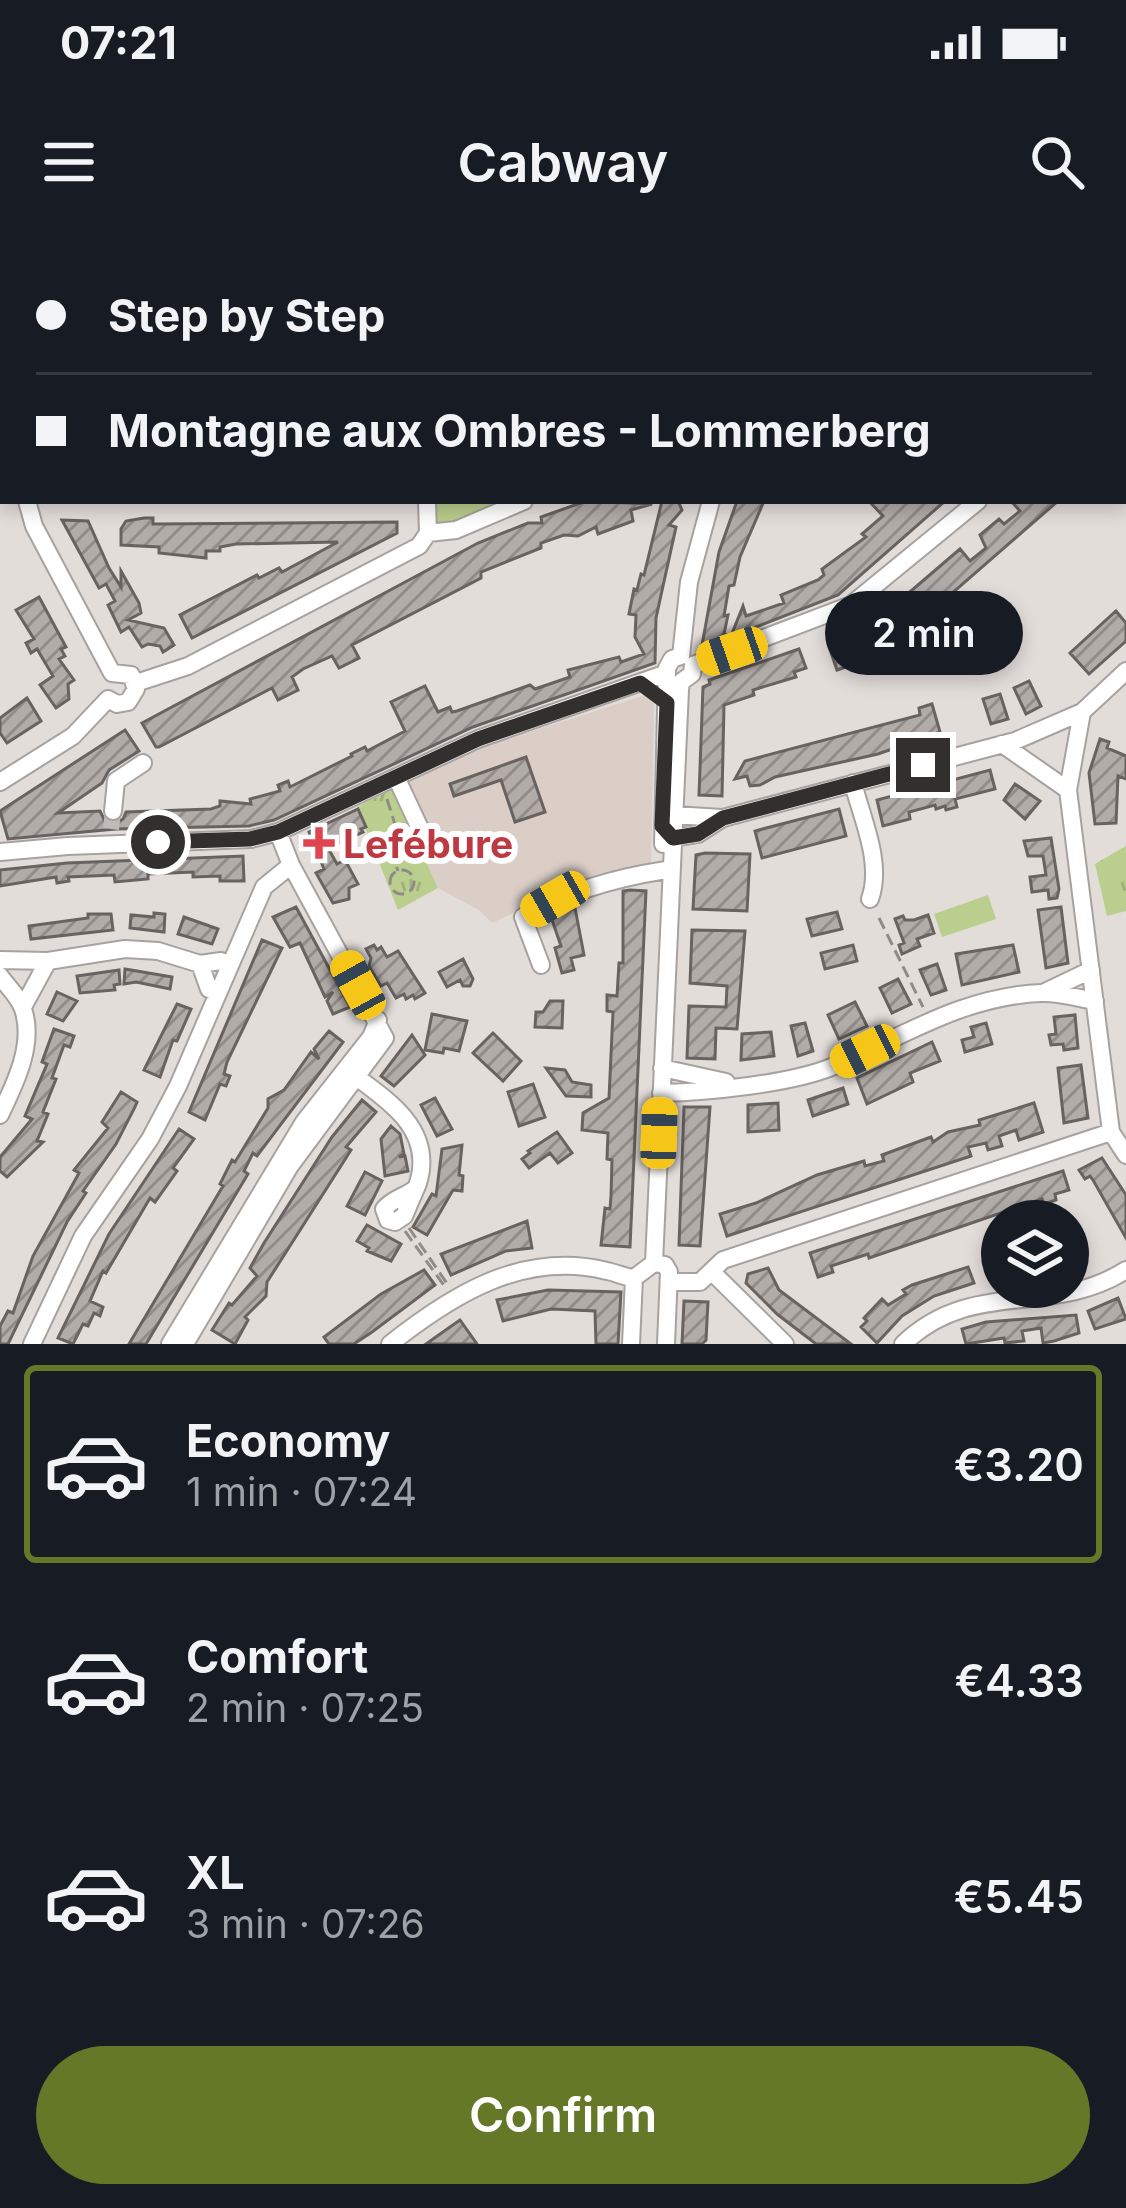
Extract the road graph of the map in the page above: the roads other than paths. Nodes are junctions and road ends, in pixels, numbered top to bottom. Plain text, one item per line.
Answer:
1 (27, 504) edge
2 (427, 504) edge
3 (517, 504) edge
4 (710, 504) edge
5 (974, 504) edge
6 (428, 533) junction
7 (687, 661) junction
8 (1126, 671) edge
9 (112, 673) junction
10 (673, 677) junction
11 (136, 683) junction
12 (640, 683) junction
13 (108, 699) junction
14 (667, 703) junction
15 (1082, 712) junction
16 (1002, 744) junction
17 (142, 763) dead end
18 (0, 782) edge
19 (853, 783) junction
20 (390, 784) junction
21 (107, 788) dead end
22 (1068, 790) junction
23 (670, 826) junction
24 (278, 832) junction
25 (430, 850) dead end
26 (0, 852) edge
27 (291, 865) junction
28 (666, 870) junction
29 (670, 894) junction
30 (870, 899) dead end
31 (0, 960) edge
32 (48, 961) junction
33 (200, 964) junction
34 (230, 965) junction
35 (541, 965) dead end
36 (1091, 970) junction
37 (0, 976) edge
38 (1044, 992) junction
39 (218, 993) junction
40 (1095, 1000) junction
41 (23, 1007) junction
42 (662, 1069) junction
43 (351, 1073) junction
44 (739, 1084) junction
45 (661, 1093) junction
46 (0, 1115) edge
47 (1112, 1132) junction
48 (1126, 1155) edge
49 (416, 1188) dead end
50 (261, 1203) junction
51 (606, 1270) junction
52 (663, 1270) junction
53 (1126, 1270) edge
54 (709, 1274) junction
55 (634, 1278) junction
56 (32, 1344) edge
57 (170, 1344) edge
58 (185, 1344) edge
59 (390, 1344) edge
60 (631, 1344) edge
61 (666, 1344) edge
62 (785, 1344) edge
63 (903, 1344) edge

1 - 9 street
2 - 6 street
3 - 6 street
4 - 7 street
5 - 7 street
6 - 11 street
7 - 10 street
8 - 15 street
9 - 11 street
9 - 13 street
10 - 12 street
10 - 14 street
10 - 23 street
11 - 13 street
12 - 14 street
12 - 20 street
13 - 18 street
14 - 23 street
15 - 16 street
15 - 22 street
16 - 19 street
16 - 22 street
17 - 21 street
19 - 23 street
19 - 30 street
20 - 24 street
20 - 25 street
22 - 36 street
23 - 28 street
23 - 29 street
24 - 26 street
24 - 27 street
27 - 34 street
27 - 43 street
28 - 29 street
28 - 35 street
29 - 42 street
31 - 32 street
32 - 33 street
32 - 41 street
33 - 34 street
33 - 39 street
34 - 39 street
36 - 38 street
36 - 40 street
37 - 41 street
38 - 40 street
38 - 44 street
39 - 56 street
40 - 47 street
41 - 46 street
42 - 44 street
42 - 45 street
43 - 49 street
43 - 50 street
44 - 45 street
45 - 52 street
47 - 48 street
47 - 54 street
50 - 57 street
50 - 58 street
51 - 52 street
51 - 55 street
51 - 59 street
52 - 54 street
52 - 55 street
52 - 61 street
53 - 63 street
54 - 62 street
55 - 60 street

